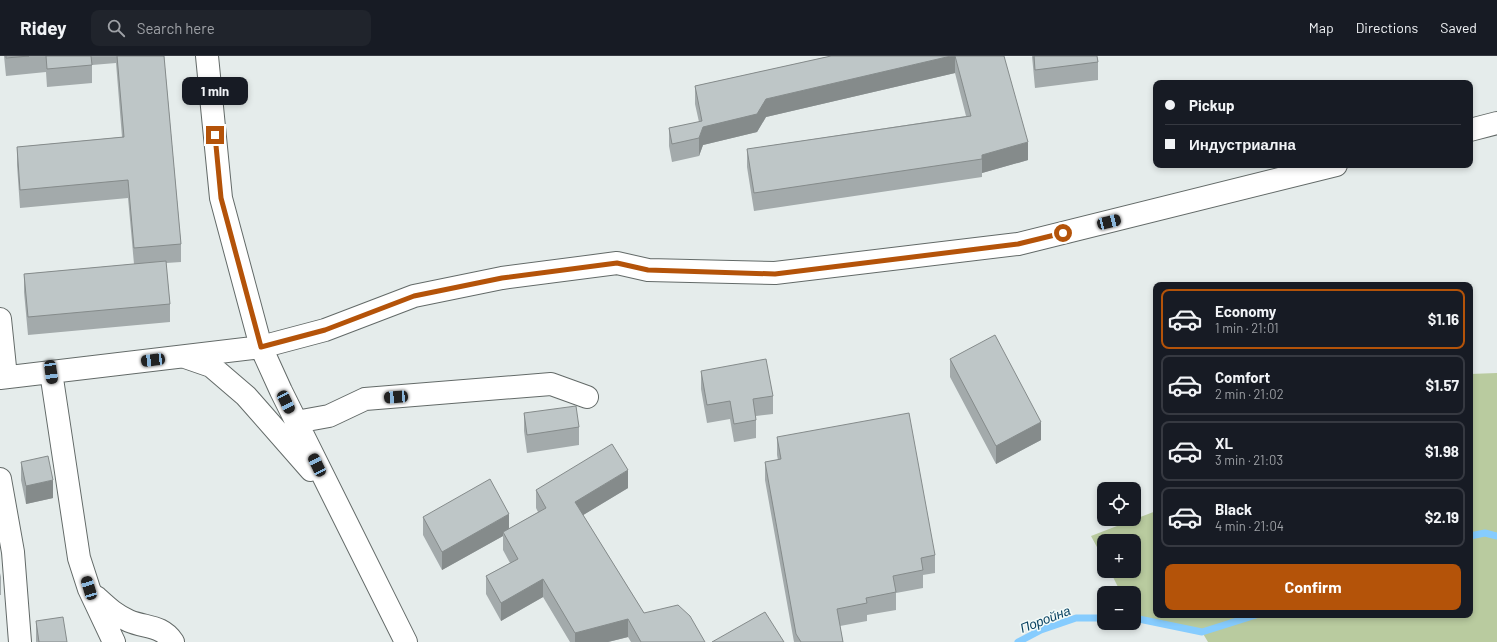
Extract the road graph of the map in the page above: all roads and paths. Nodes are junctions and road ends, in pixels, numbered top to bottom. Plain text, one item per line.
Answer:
1 (207, 56) edge
2 (1497, 123) edge
3 (1473, 129) edge
4 (1324, 168) edge
5 (0, 319) edge
6 (261, 347) junction
7 (182, 356) junction
8 (51, 372) junction
9 (3, 378) edge
10 (586, 397) dead end
11 (296, 422) junction
12 (1, 493) edge
13 (331, 493) junction
14 (89, 588) junction
15 (20, 642) edge
16 (114, 642) edge
17 (173, 642) edge
18 (406, 642) edge

1 - 6 street
2 - 3 street
4 - 6 street
5 - 9 street
6 - 7 street
6 - 11 street
7 - 8 street
7 - 13 street
8 - 9 street
8 - 14 street
10 - 11 street
11 - 13 street
12 - 15 street
13 - 18 street
14 - 16 street
14 - 17 street

